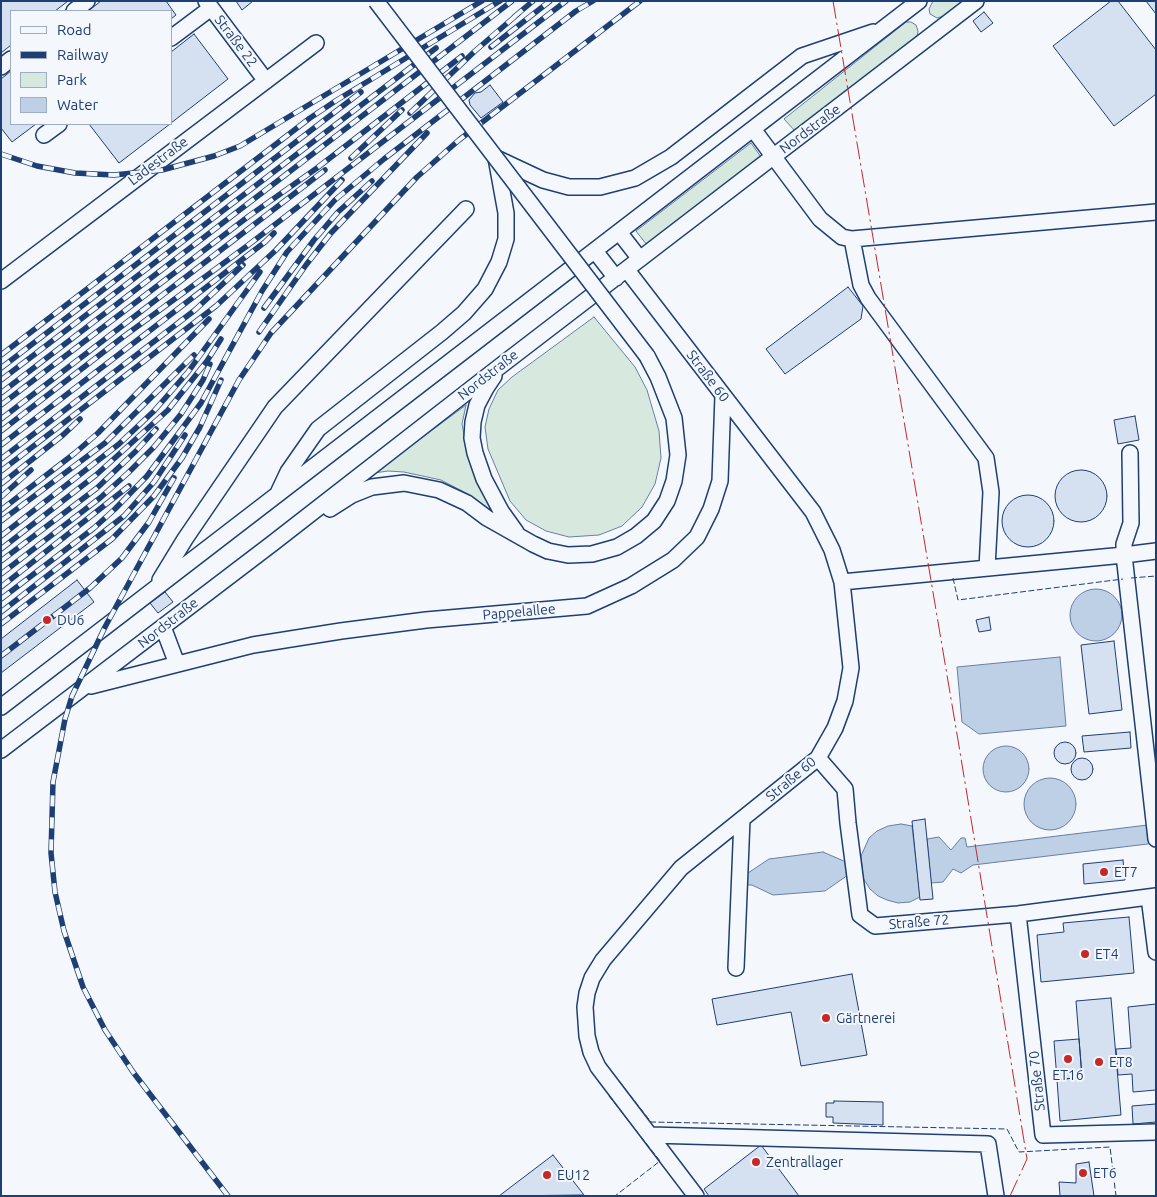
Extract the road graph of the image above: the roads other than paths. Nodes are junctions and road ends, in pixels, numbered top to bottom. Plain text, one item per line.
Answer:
1 (87, 1) edge
2 (376, 1) edge
3 (976, 1) edge
4 (915, 3) edge
5 (208, 5) edge
6 (75, 10) edge
7 (884, 28) junction
8 (172, 37) edge
9 (316, 43) dead end
10 (266, 80) junction
11 (58, 125) edge
12 (753, 129) junction
13 (44, 135) dead end
14 (774, 156) junction
15 (496, 158) junction
16 (466, 209) dead end
17 (1156, 212) edge
18 (620, 232) junction
19 (852, 239) junction
20 (595, 251) junction
21 (640, 259) junction
22 (622, 274) junction
23 (1, 281) edge
24 (502, 364) junction
25 (723, 395) junction
26 (1130, 453) dead end
27 (277, 495) junction
28 (518, 535) junction
29 (273, 543) junction
30 (1156, 551) edge
31 (1124, 555) junction
32 (987, 568) junction
33 (842, 582) junction
34 (156, 588) junction
35 (164, 627) junction
36 (177, 664) junction
37 (85, 687) junction
38 (1, 707) edge
39 (1, 750) edge
40 (818, 758) junction
41 (742, 819) junction
42 (1156, 839) edge
43 (1152, 896) edge
44 (1018, 914) junction
45 (1156, 952) edge
46 (736, 968) dead end
47 (1156, 1132) edge
48 (650, 1135) junction
49 (696, 1196) edge
50 (996, 1196) edge

1 - 6 street
2 - 15 street, bridge
3 - 14 street, Nordstraße
4 - 7 street
5 - 8 street
5 - 10 street, Straße 22
7 - 12 street
7 - 15 street
9 - 10 street, Ladestraße
10 - 23 street, Ladestraße
11 - 13 street
12 - 14 street
12 - 18 street
14 - 19 street
14 - 21 street, Nordstraße
15 - 27 street
15 - 28 street, bridge
16 - 34 street
17 - 19 street
18 - 20 street
18 - 21 street
19 - 32 street
20 - 22 street, Straße 60
20 - 27 street
21 - 22 street, Nordstraße
22 - 24 street, Nordstraße
22 - 25 street, Straße 60
24 - 28 street
24 - 29 street, Nordstraße
25 - 33 street, Straße 60
25 - 36 street, Pappelallee
26 - 31 street
27 - 34 street
28 - 29 street
29 - 35 street, Nordstraße
30 - 31 street
31 - 32 street
31 - 42 street
32 - 33 street
33 - 40 street, Straße 60
34 - 38 street
35 - 36 street
35 - 37 street, Nordstraße
36 - 37 street, Pappelallee
37 - 39 street, Nordstraße
40 - 41 street, Straße 60
40 - 44 street, Straße 72
41 - 46 street
41 - 48 street, Straße 60
43 - 44 street, Straße 72
43 - 45 street
44 - 47 street, Straße 70
48 - 49 street, Straße 60
48 - 50 street

